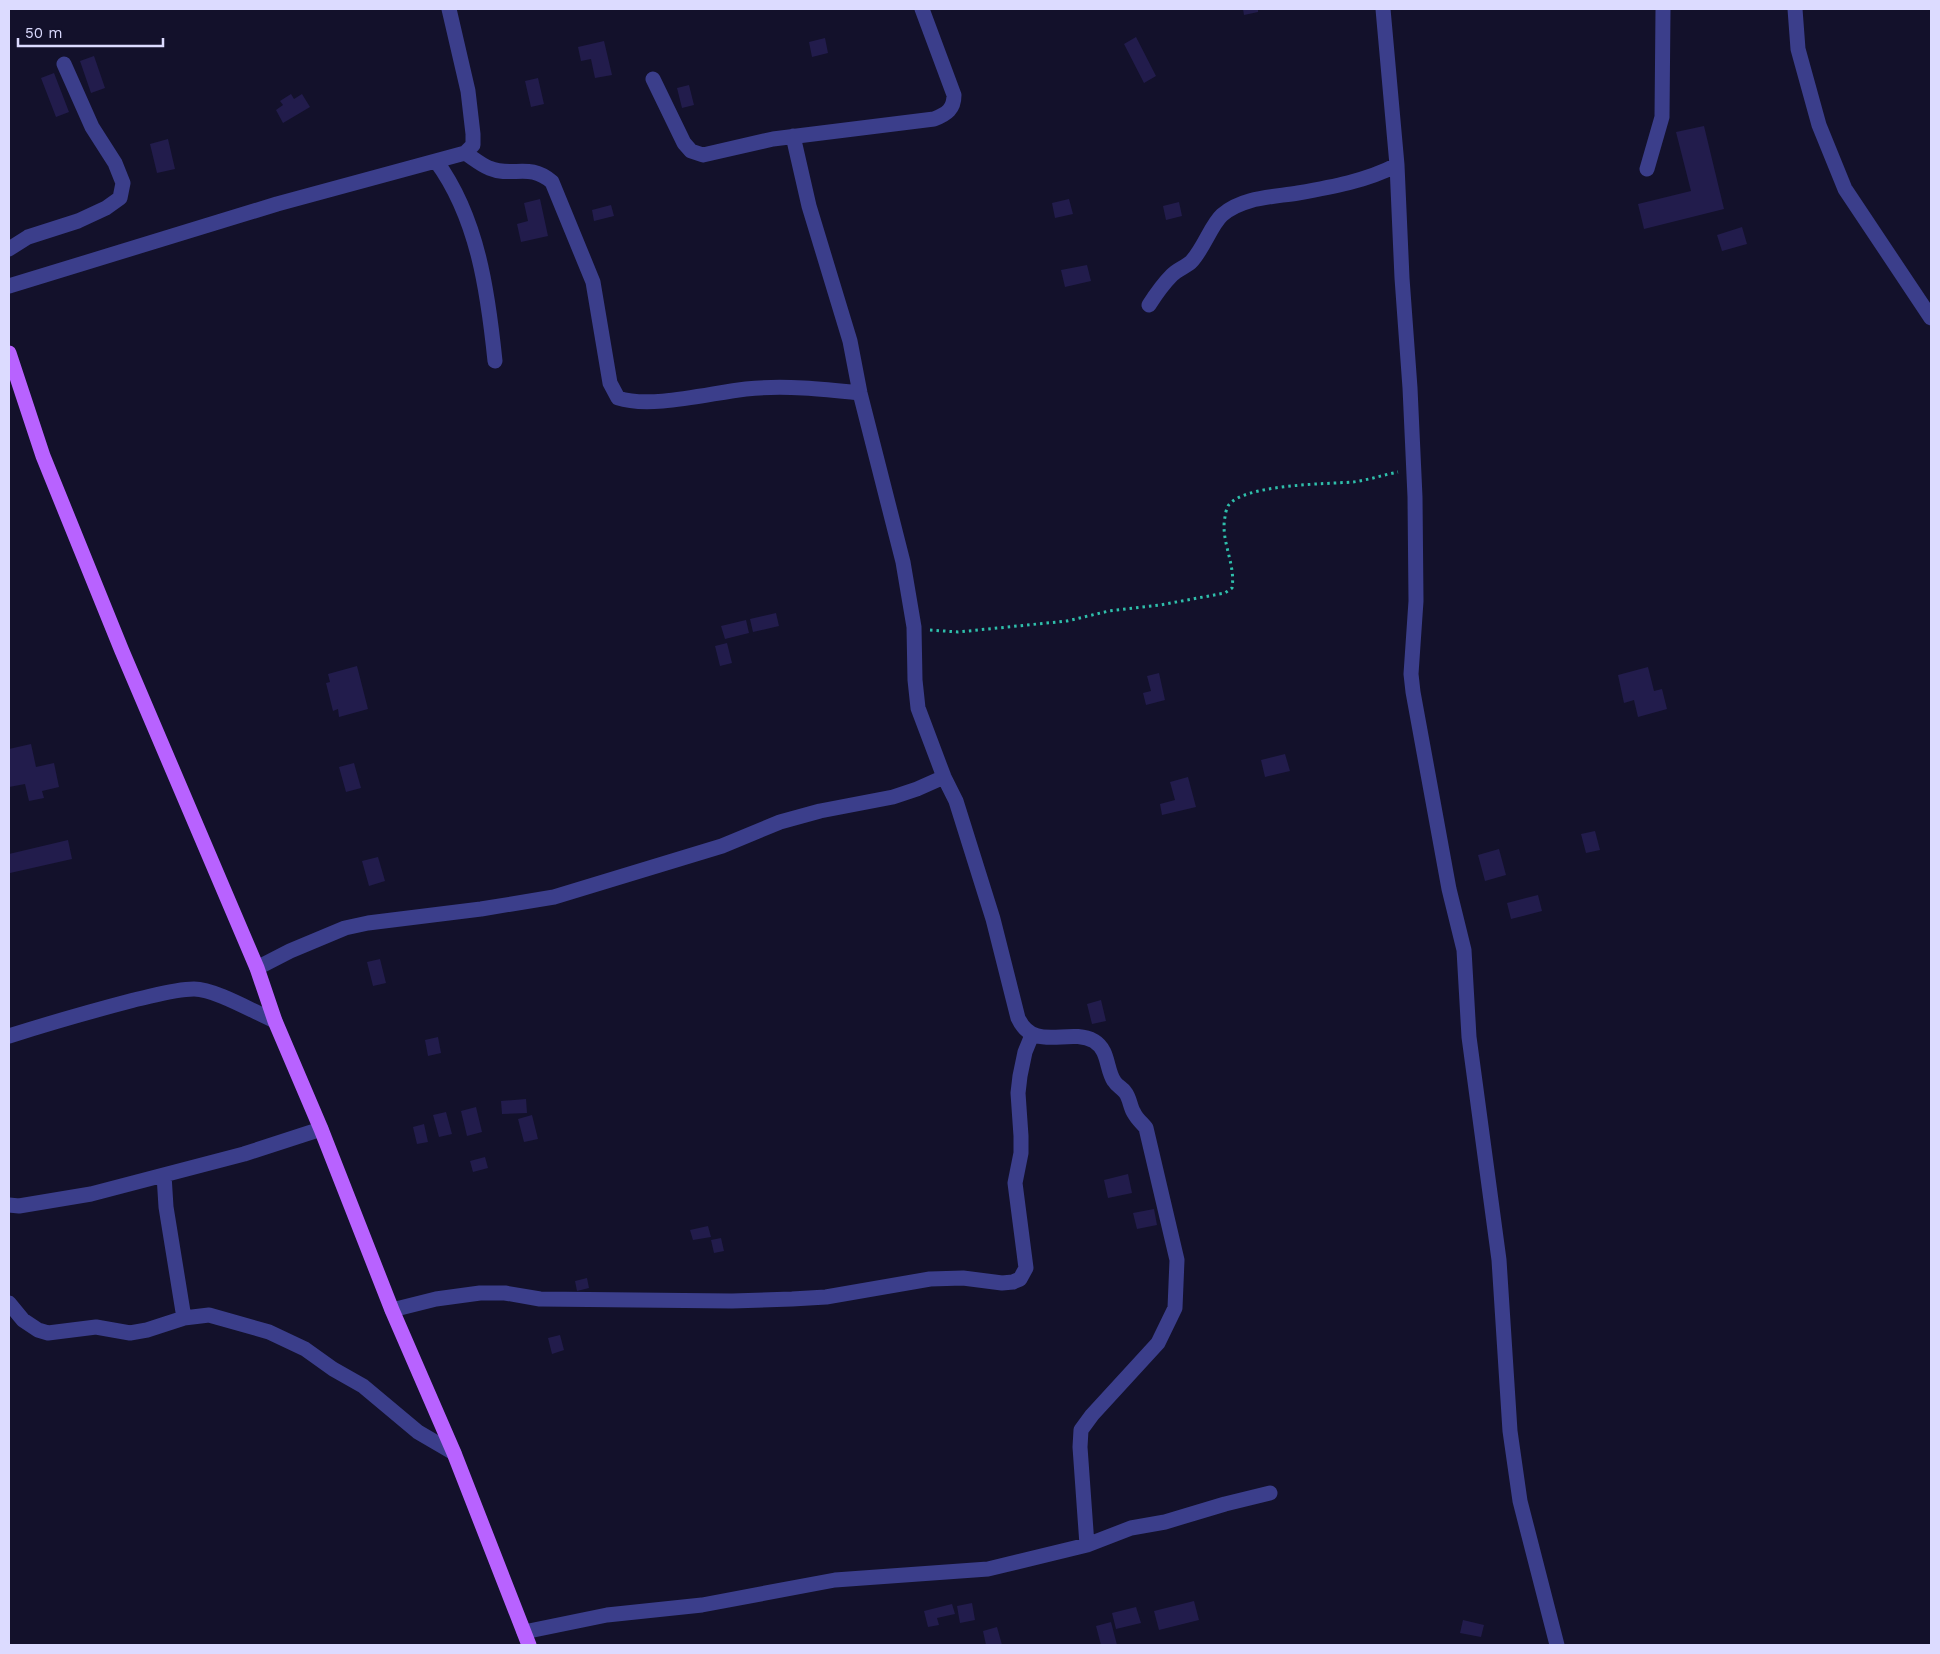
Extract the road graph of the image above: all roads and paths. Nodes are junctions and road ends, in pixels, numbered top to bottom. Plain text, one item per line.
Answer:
1 (449, 9) edge
2 (922, 9) edge
3 (1383, 9) edge
4 (1663, 9) edge
5 (1795, 9) edge
6 (64, 64) dead end
7 (653, 80) dead end
8 (793, 136) junction
9 (465, 153) junction
10 (436, 161) junction
11 (1397, 165) junction
12 (1647, 169) dead end
13 (9, 249) edge
14 (9, 286) edge
15 (1149, 305) dead end
16 (1931, 318) edge
17 (9, 353) edge
18 (495, 361) dead end
19 (860, 393) junction
20 (1413, 469) junction
21 (914, 627) junction
22 (944, 777) junction
23 (257, 968) junction
24 (275, 1021) junction
25 (1032, 1035) junction
26 (9, 1036) edge
27 (321, 1129) junction
28 (164, 1176) junction
29 (9, 1205) edge
30 (9, 1303) edge
31 (392, 1310) junction
32 (184, 1318) junction
33 (454, 1453) junction
34 (1270, 1493) dead end
35 (1087, 1545) junction
36 (527, 1639) edge
37 (1557, 1645) edge

1 - 9 street
2 - 8 street
3 - 11 street
4 - 12 street
5 - 16 street
6 - 13 street
7 - 8 street
8 - 19 street
9 - 10 street
9 - 19 street
10 - 14 street
10 - 18 street
11 - 15 street
11 - 20 street
17 - 23 main road
19 - 21 street
20 - 21 path
20 - 37 street
21 - 22 street
22 - 23 street
22 - 25 street
23 - 24 main road
24 - 26 street
24 - 27 main road
25 - 31 street
25 - 35 street
27 - 28 street
27 - 31 main road
28 - 29 street
28 - 32 street
30 - 32 street
31 - 33 main road
32 - 33 street
33 - 36 main road
34 - 35 street
35 - 36 street

